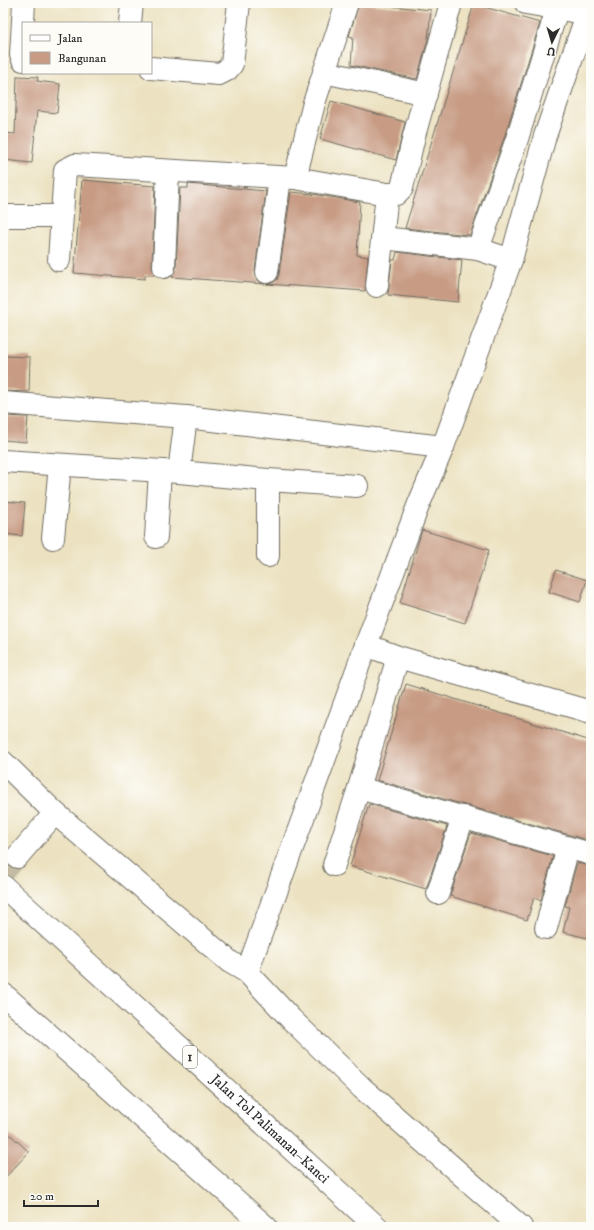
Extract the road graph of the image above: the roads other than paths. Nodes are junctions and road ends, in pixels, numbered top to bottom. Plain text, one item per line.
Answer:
1 (24, 3) edge
2 (132, 3) edge
3 (239, 3) edge
4 (347, 3) edge
5 (452, 3) edge
6 (526, 3) edge
7 (558, 5) edge
8 (589, 9) edge
9 (23, 22) edge
10 (130, 22) edge
11 (22, 38) edge
12 (22, 58) edge
13 (152, 68) edge
14 (324, 72) junction
15 (426, 94) junction
16 (168, 171) junction
17 (288, 178) junction
18 (387, 194) junction
19 (3, 216) edge
20 (62, 216) junction
21 (383, 238) junction
22 (478, 249) junction
23 (59, 260) dead end
24 (511, 260) junction
25 (164, 267) dead end
26 (267, 272) dead end
27 (377, 286) dead end
28 (3, 403) edge
29 (186, 417) junction
30 (443, 447) junction
31 (3, 460) edge
32 (60, 465) junction
33 (170, 471) junction
34 (268, 480) junction
35 (357, 486) dead end
36 (156, 537) dead end
37 (53, 538) dead end
38 (268, 556) dead end
39 (366, 645) junction
40 (398, 657) junction
41 (591, 712) edge
42 (3, 762) edge
43 (359, 788) junction
44 (55, 813) junction
45 (463, 818) junction
46 (568, 848) junction
47 (591, 854) edge
48 (17, 857) tunnel mouth
49 (334, 865) dead end
50 (3, 886) edge
51 (438, 893) dead end
52 (546, 928) dead end
53 (247, 972) junction
54 (3, 994) edge
55 (266, 1227) edge
56 (377, 1227) edge
57 (521, 1227) edge

1 - 9 main road
2 - 10 main road
3 - 13 main road
4 - 14 main road
5 - 15 main road
6 - 7 main road
7 - 8 main road
7 - 22 main road
8 - 24 main road
11 - 12 main road
14 - 15 main road
14 - 17 main road
15 - 18 main road
16 - 17 main road
16 - 20 main road
16 - 25 main road
17 - 18 main road
17 - 26 main road
18 - 21 main road
19 - 20 main road
20 - 23 main road
21 - 22 main road
21 - 27 main road
22 - 24 main road
24 - 30 main road
28 - 29 main road
29 - 30 main road
29 - 33 main road
30 - 39 main road
31 - 32 main road
32 - 33 main road
32 - 37 main road
33 - 34 main road
33 - 36 main road
34 - 35 main road
34 - 38 main road
39 - 40 main road
39 - 53 main road
40 - 41 main road
40 - 43 main road
42 - 44 main road
43 - 45 main road
43 - 49 main road
44 - 48 main road
44 - 53 main road
45 - 46 main road
45 - 51 main road
46 - 47 main road
46 - 52 main road
50 - 56 main road, Jalan Tol Palimanan–Kanci / 1
53 - 57 main road
54 - 55 main road

